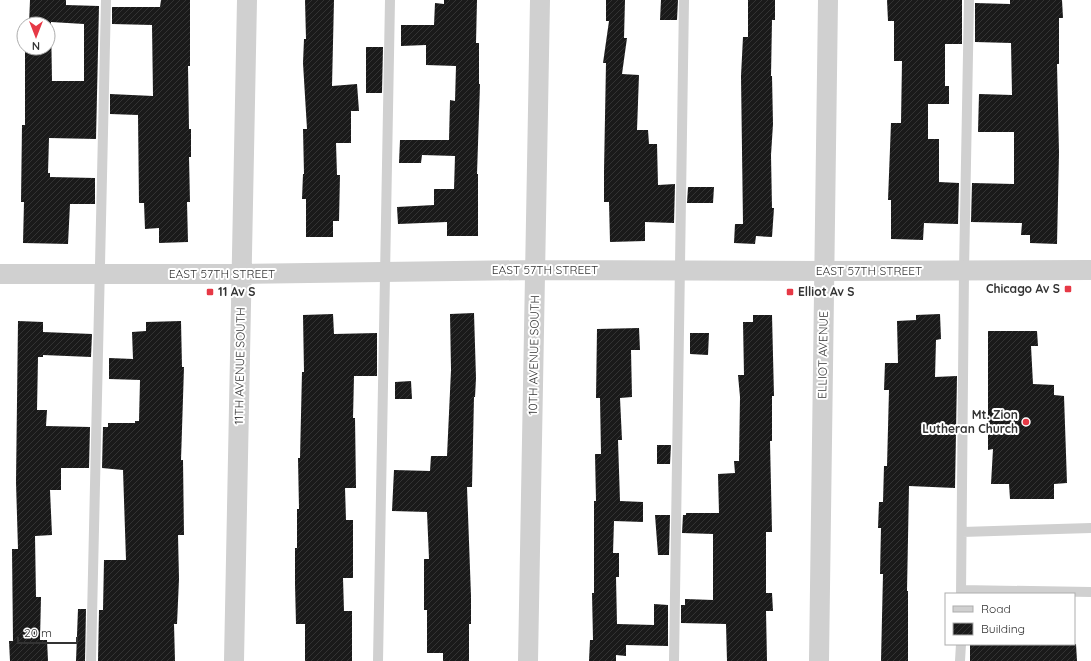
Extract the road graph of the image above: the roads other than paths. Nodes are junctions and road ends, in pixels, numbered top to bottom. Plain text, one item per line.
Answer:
1 (106, 0) edge
2 (248, 0) edge
3 (390, 0) edge
4 (540, 0) edge
5 (684, 0) edge
6 (828, 0) edge
7 (970, 0) edge
8 (536, 270) junction
9 (680, 270) junction
10 (1091, 270) edge
11 (385, 271) junction
12 (964, 271) junction
13 (825, 272) junction
14 (0, 274) edge
15 (100, 274) junction
16 (242, 274) junction
17 (1091, 528) edge
18 (962, 532) junction
19 (961, 592) edge
20 (1091, 592) edge
21 (961, 645) edge
22 (91, 661) edge
23 (234, 661) edge
24 (378, 661) edge
25 (528, 661) edge
26 (674, 661) edge
27 (818, 661) edge
28 (960, 661) edge

1 - 15 lane
2 - 16 street, 11TH AVENUE SOUTH
3 - 11 lane
4 - 8 street, 10TH AVENUE SOUTH
5 - 9 lane
6 - 13 street, ELLIOT AVENUE
7 - 12 lane
8 - 9 street, EAST 57TH STREET
8 - 11 street, EAST 57TH STREET
8 - 25 street, 10TH AVENUE SOUTH
9 - 13 street, EAST 57TH STREET
9 - 26 lane
10 - 12 street, EAST 57TH STREET
11 - 16 street, EAST 57TH STREET
11 - 24 lane
12 - 13 street, EAST 57TH STREET
12 - 18 lane
13 - 27 street, ELLIOT AVENUE
14 - 15 street, EAST 57TH STREET
15 - 16 street, EAST 57TH STREET
15 - 22 lane
16 - 23 street, 11TH AVENUE SOUTH
17 - 18 lane
18 - 19 lane
19 - 20 lane
21 - 28 lane

